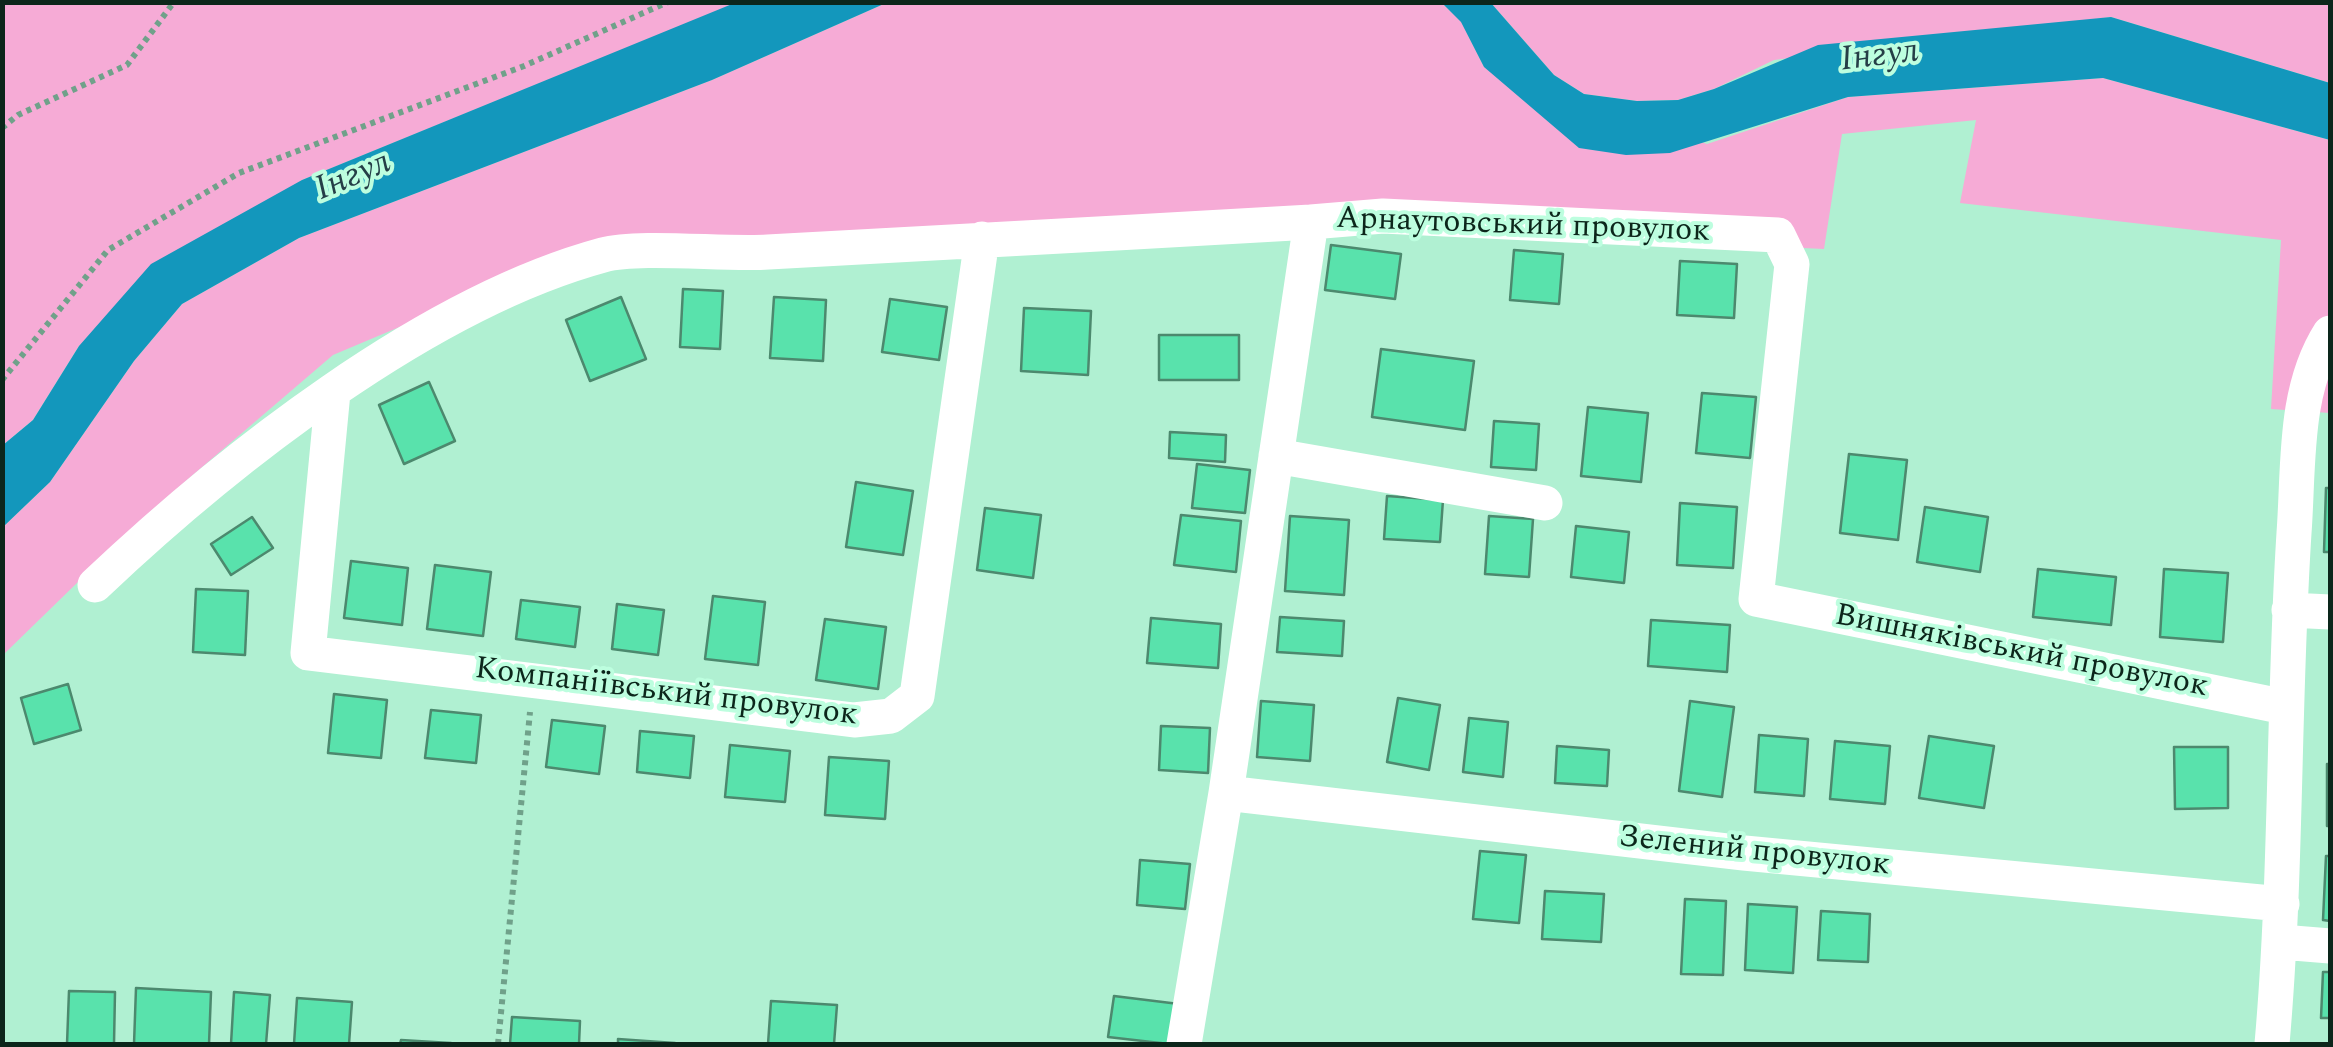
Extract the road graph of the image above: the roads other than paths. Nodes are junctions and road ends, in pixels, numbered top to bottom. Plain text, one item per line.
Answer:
1 (1311, 222) junction
2 (982, 239) junction
3 (2330, 333) edge
4 (333, 392) junction
5 (1276, 456) junction
6 (1545, 503) dead end
7 (95, 585) dead end
8 (1756, 599) joint
9 (2289, 610) junction
10 (2330, 612) edge
11 (2285, 707) junction
12 (1226, 793) junction
13 (2282, 904) junction
14 (2281, 942) junction
15 (2330, 946) edge
16 (1184, 1044) edge
17 (2272, 1044) edge

1 - 2 street
1 - 5 street, Арнаутовський провулок
1 - 8 street, Арнаутовський провулок
2 - 4 street
2 - 4 street, Компаніївський провулок
3 - 9 street
4 - 7 street
5 - 6 street
5 - 12 street, Арнаутовський провулок
8 - 11 street, Вишняківський провулок
9 - 10 street
9 - 11 street
11 - 13 street
12 - 13 street, Зелений провулок
12 - 16 street, Арнаутовський провулок
13 - 14 street
14 - 15 street
14 - 17 street

